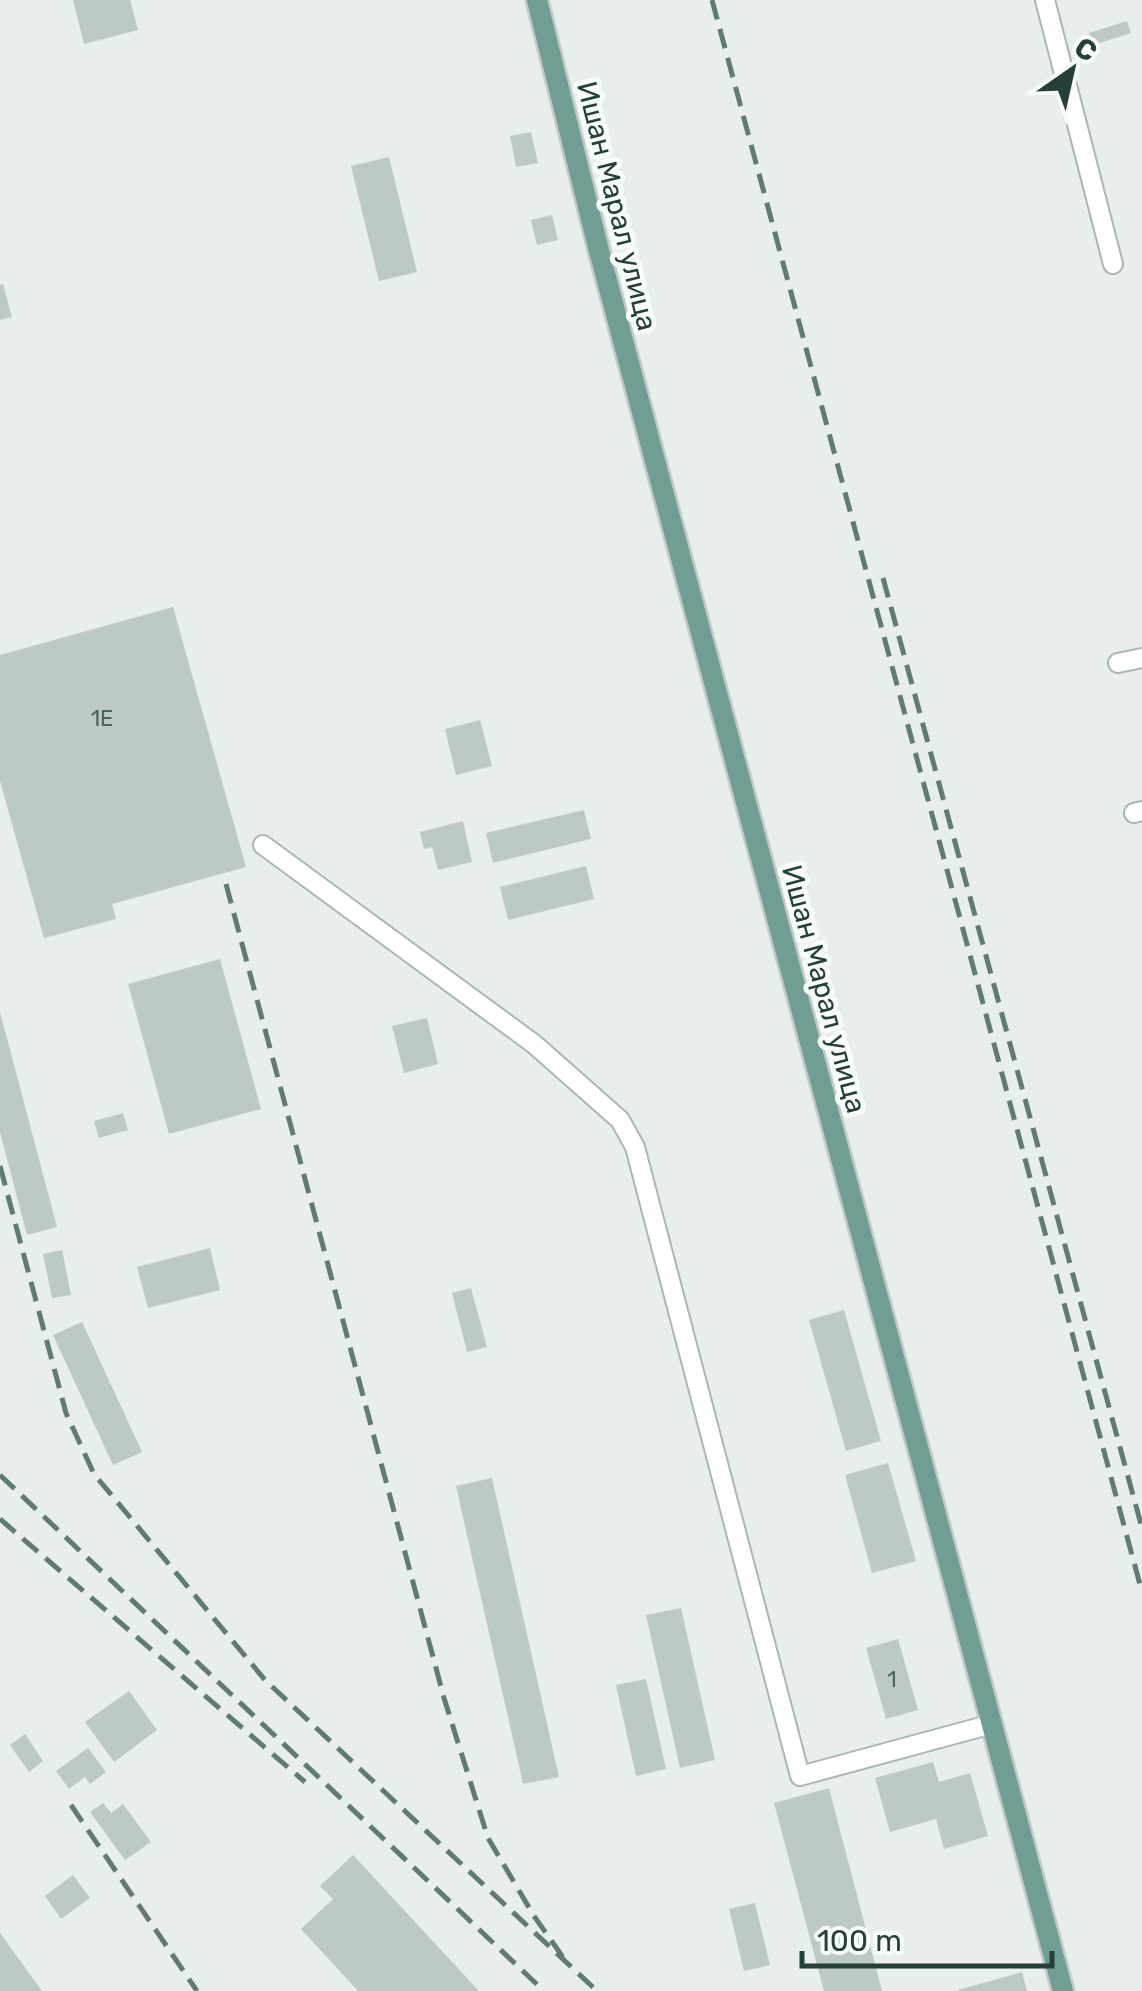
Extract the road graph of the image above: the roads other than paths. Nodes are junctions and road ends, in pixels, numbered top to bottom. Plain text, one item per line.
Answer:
1 (537, 0) edge
2 (1045, 0) edge
3 (1113, 264) dead end
4 (1142, 658) edge
5 (1118, 662) dead end
6 (263, 845) dead end
7 (992, 1724) junction
8 (1063, 1991) edge

1 - 7 main road, Ишан Марал улица
2 - 3 street
4 - 5 street
6 - 7 street
7 - 8 main road, Ишан Марал улица

